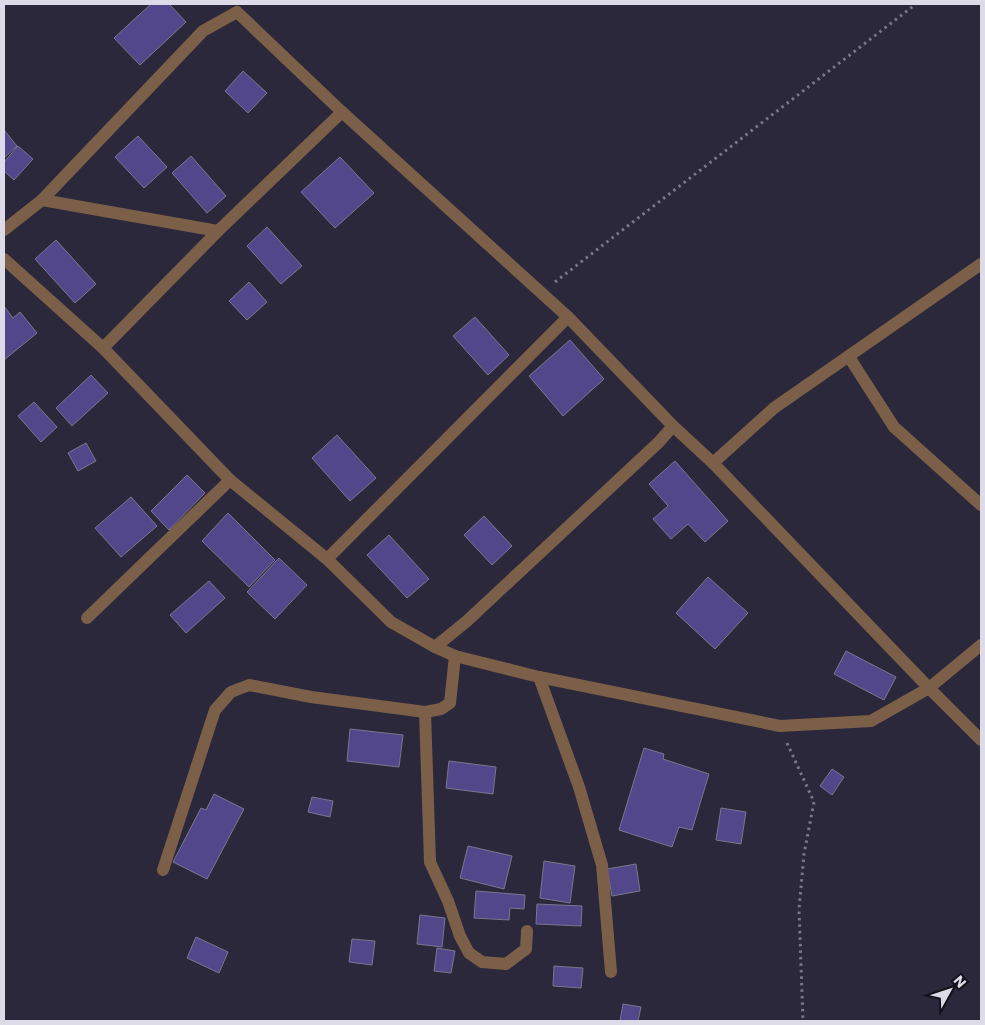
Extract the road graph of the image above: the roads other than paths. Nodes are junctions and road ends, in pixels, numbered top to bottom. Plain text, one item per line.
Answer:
1 (342, 112) junction
2 (42, 200) junction
3 (4, 230) edge
4 (218, 231) junction
5 (4, 259) edge
6 (981, 264) edge
7 (568, 317) junction
8 (103, 348) junction
9 (849, 357) junction
10 (673, 426) junction
11 (713, 462) junction
12 (230, 480) junction
13 (981, 505) edge
14 (327, 559) junction
15 (87, 618) dead end
16 (981, 645) edge
17 (435, 647) junction
18 (455, 656) junction
19 (539, 677) junction
20 (929, 688) junction
21 (425, 712) junction
22 (981, 740) edge
23 (163, 870) dead end
24 (527, 931) dead end
25 (611, 972) dead end

1 - 2 street
1 - 4 street
1 - 7 street
2 - 3 street
2 - 4 street
4 - 8 street
5 - 8 street
6 - 9 street
7 - 10 street
7 - 14 street
8 - 12 street
9 - 11 street
9 - 13 street
10 - 11 street
10 - 17 street
11 - 20 street
12 - 14 street
12 - 15 street
14 - 17 street
16 - 20 street
17 - 18 street
18 - 19 street
18 - 21 street
19 - 20 street
19 - 25 street
20 - 22 street
21 - 23 street
21 - 24 street

